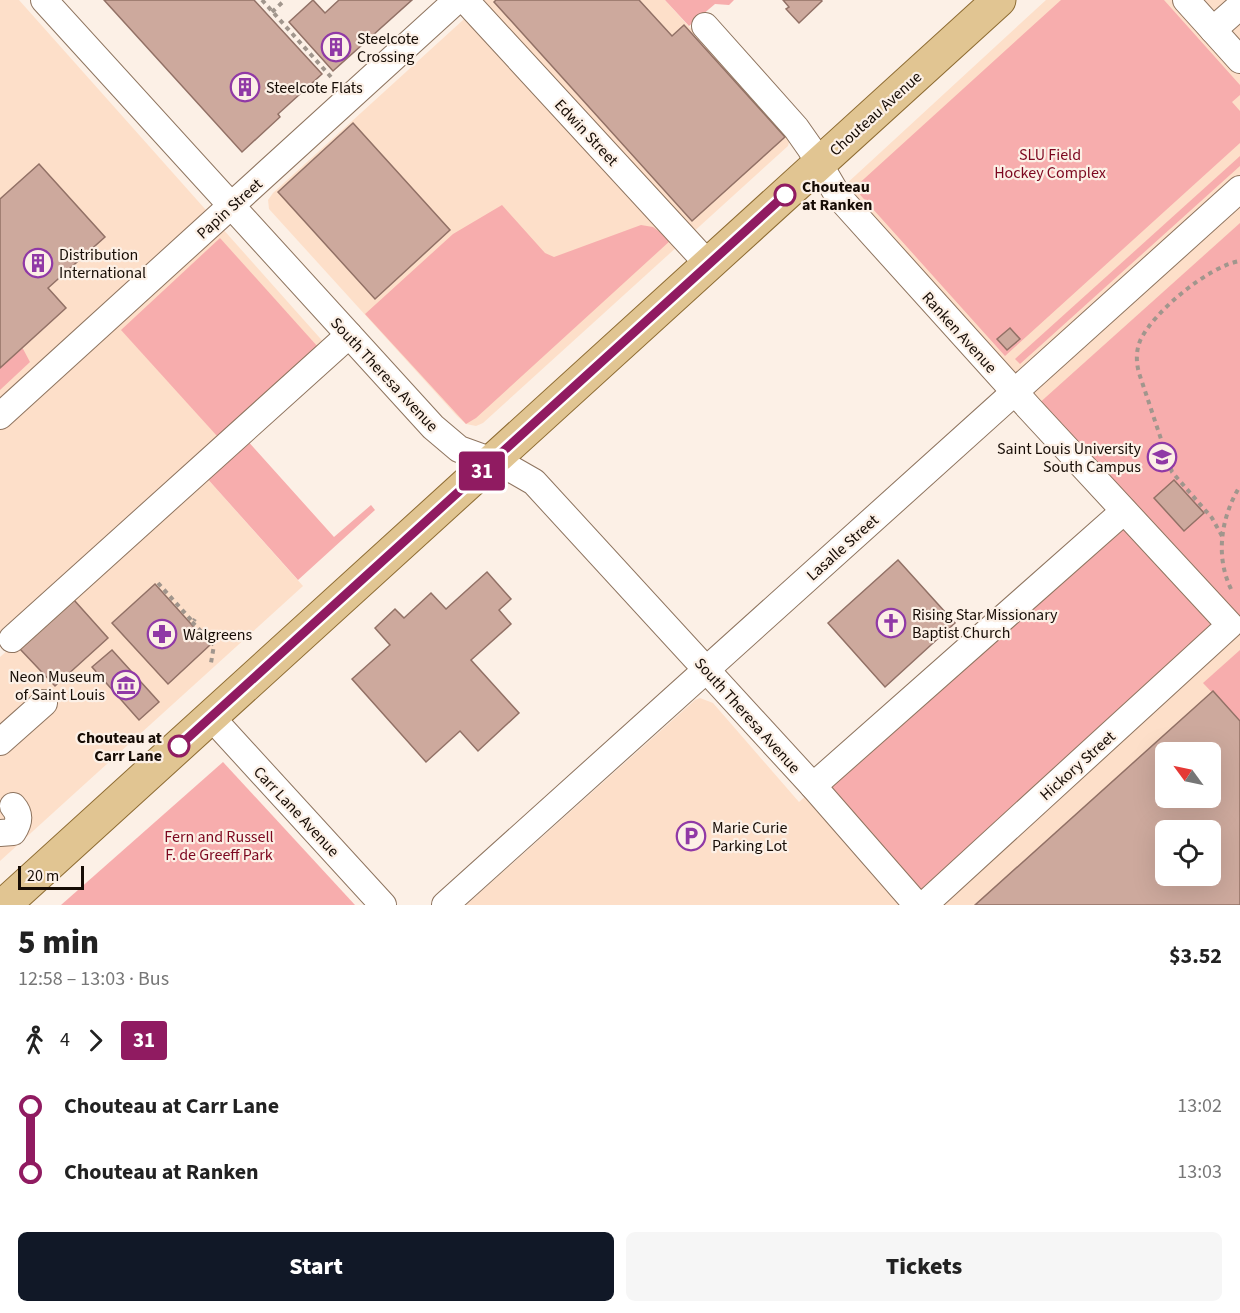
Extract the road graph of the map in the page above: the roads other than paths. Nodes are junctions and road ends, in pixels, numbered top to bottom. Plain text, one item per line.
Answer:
1 (44, 0) edge
2 (457, 0) edge
3 (465, 0) edge
4 (999, 0) edge
5 (1186, 0) edge
6 (1240, 6) edge
7 (705, 26) dead end
8 (1213, 30) junction
9 (1240, 60) edge
10 (819, 165) junction
11 (1240, 189) edge
12 (231, 206) junction
13 (708, 264) junction
14 (349, 335) junction
15 (1014, 392) junction
16 (0, 416) edge
17 (492, 462) junction
18 (1124, 511) junction
19 (1230, 625) joint
20 (12, 639) dead end
21 (706, 669) junction
22 (44, 703) dead end
23 (211, 717) junction
24 (0, 742) edge
25 (813, 786) junction
26 (6, 798) edge
27 (6, 833) edge
28 (4, 905) edge
29 (383, 905) edge
30 (445, 905) edge
31 (917, 905) edge
32 (924, 905) edge

1 - 12 street, South Theresa Avenue
2 - 12 street, Papin Street
3 - 13 street, Edwin Street
4 - 10 main road, Chouteau Avenue
5 - 8 street
6 - 8 street
7 - 10 street, Ranken Avenue
8 - 9 street
10 - 13 main road, Chouteau Avenue
10 - 15 street, Ranken Avenue
11 - 15 street, Lasalle Street
12 - 14 street, South Theresa Avenue
12 - 16 street, Papin Street
13 - 17 main road, Chouteau Avenue
14 - 17 street, South Theresa Avenue
14 - 20 street
15 - 18 street, Ranken Avenue
15 - 21 street, Lasalle Street
17 - 21 street, South Theresa Avenue
17 - 23 main road, Chouteau Avenue
18 - 19 street, Ranken Avenue
18 - 25 street
19 - 32 street, Hickory Street
21 - 25 street, South Theresa Avenue
21 - 30 street, Lasalle Street
22 - 24 street
23 - 28 main road, Chouteau Avenue
23 - 29 street, Carr Lane Avenue
25 - 31 street, South Theresa Avenue
26 - 27 street

